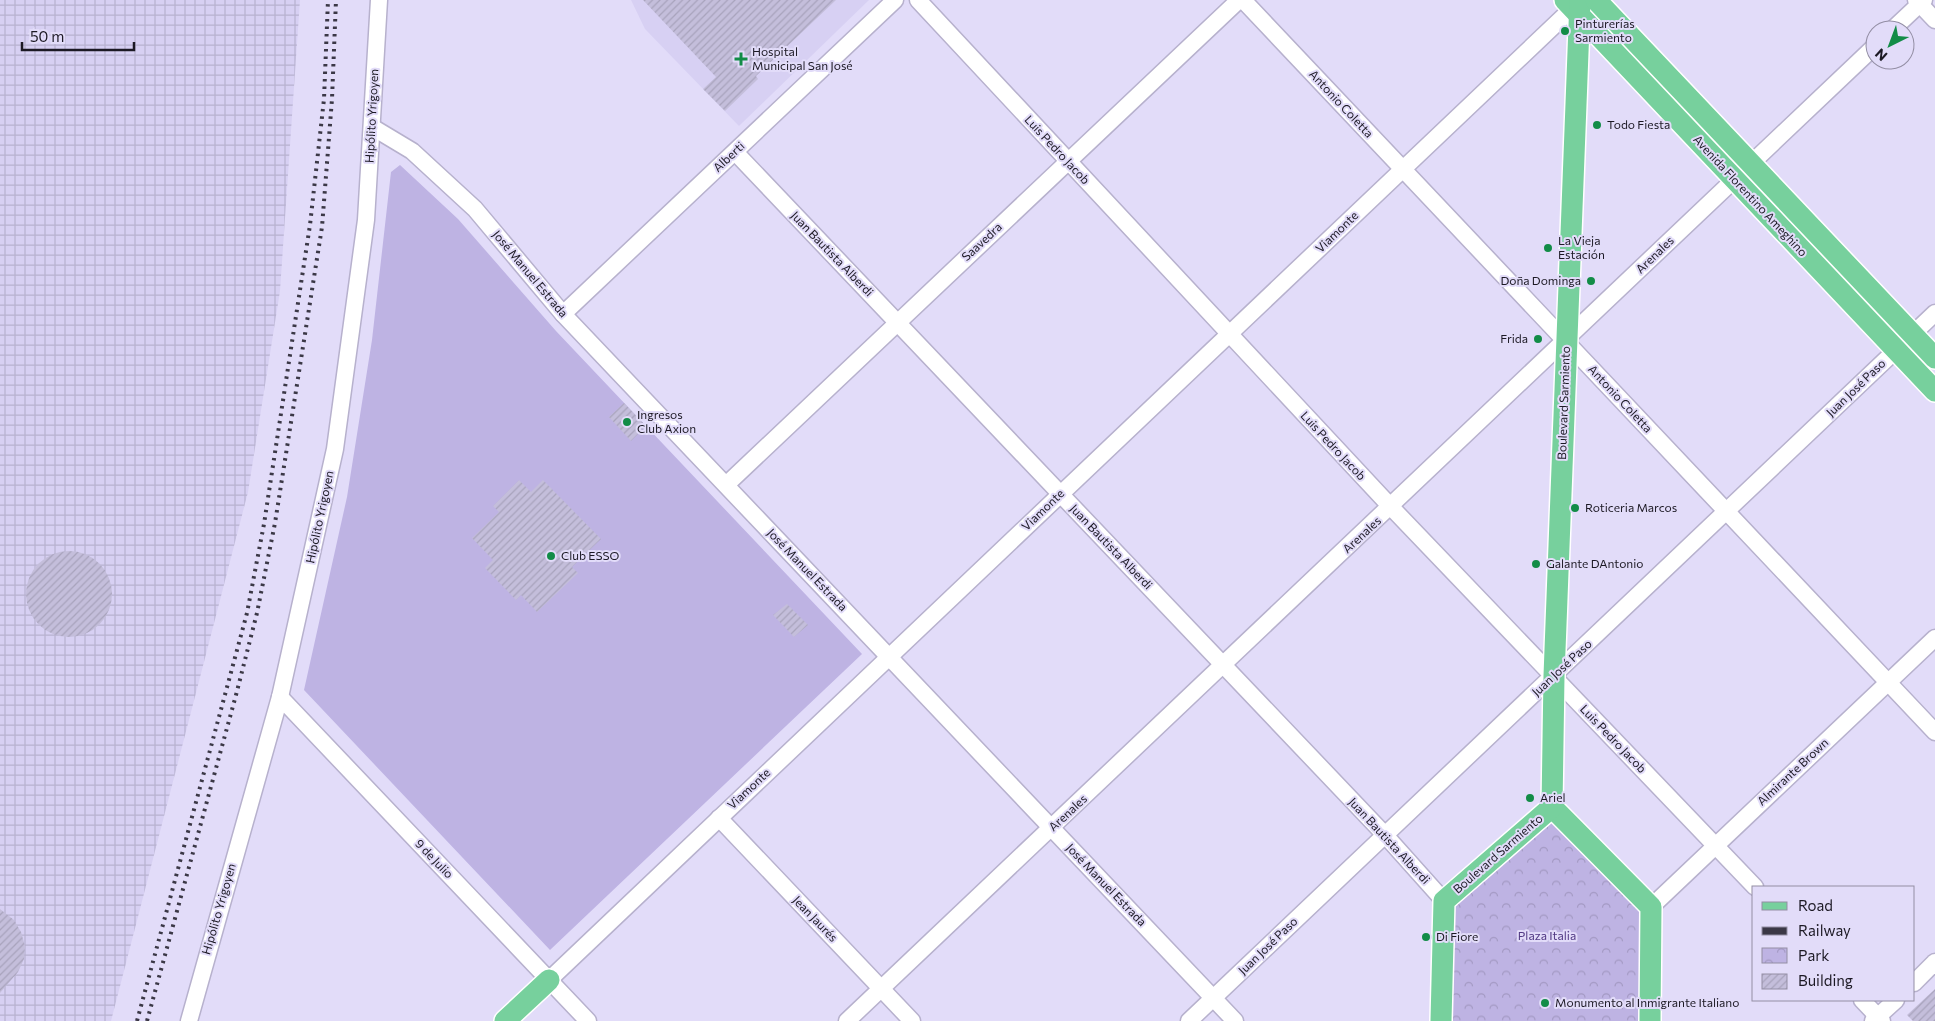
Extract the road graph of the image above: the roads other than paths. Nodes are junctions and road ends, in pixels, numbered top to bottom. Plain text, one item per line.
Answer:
1 (379, 0) edge
2 (895, 0) edge
3 (918, 0) edge
4 (1238, 0) edge
5 (1243, 0) edge
6 (1596, 0) edge
7 (1920, 1) edge
8 (1577, 4) edge
9 (1902, 20) edge
10 (1935, 20) edge
11 (1865, 56) edge
12 (372, 127) junction
13 (735, 152) junction
14 (1068, 162) junction
15 (1751, 164) junction
16 (1403, 169) junction
17 (1734, 180) junction
18 (563, 314) junction
19 (1935, 314) edge
20 (897, 323) junction
21 (1229, 335) junction
22 (1913, 335) junction
23 (1566, 342) junction
24 (1896, 350) junction
25 (1935, 358) edge
26 (1935, 391) edge
27 (726, 485) junction
28 (1060, 494) junction
29 (1391, 507) junction
30 (1727, 512) junction
31 (1935, 638) edge
32 (890, 658) junction
33 (1224, 666) junction
34 (1554, 676) junction
35 (1888, 682) junction
36 (280, 697) junction
37 (1935, 732) edge
38 (1552, 807) junction
39 (719, 818) junction
40 (1052, 828) junction
41 (1385, 835) junction
42 (1715, 846) junction
43 (1753, 886) edge
44 (1444, 901) junction
45 (1651, 906) junction
46 (1935, 962) edge
47 (549, 980) junction
48 (1915, 982) edge
49 (881, 989) junction
50 (1213, 998) junction
51 (1863, 1001) edge
52 (1895, 1001) edge
53 (1878, 1020) edge
54 (189, 1021) edge
55 (505, 1021) edge
56 (588, 1021) edge
57 (848, 1021) edge
58 (912, 1021) edge
59 (1189, 1021) edge
60 (1235, 1021) edge
61 (1441, 1021) edge
62 (1650, 1021) edge

1 - 12 street, Hipólito Yrigoyen
2 - 13 street, Alberti
3 - 14 street, Luis Pedro Jacob
4 - 14 street, Saavedra
5 - 16 street, Antonio Coletta
6 - 15 main road, Avenida Florentino Ameghino
7 - 9 street
7 - 10 street
8 - 16 street, Viamonte
8 - 17 main road, Avenida Florentino Ameghino
8 - 23 main road, Boulevard Sarmiento
11 - 15 street, Arenales
12 - 18 street, José Manuel Estrada
12 - 36 street, Hipólito Yrigoyen
13 - 18 street, Alberti
13 - 20 street, Juan Bautista Alberdi
14 - 20 street, Saavedra
14 - 21 street, Luis Pedro Jacob
15 - 17 street, Arenales
15 - 22 main road, Avenida Florentino Ameghino
16 - 21 street, Viamonte
16 - 23 street, Antonio Coletta
17 - 23 street, Arenales
17 - 24 main road, Avenida Florentino Ameghino
18 - 27 street, José Manuel Estrada
19 - 22 street, Juan José Paso
20 - 27 street, Saavedra
20 - 28 street, Juan Bautista Alberdi
21 - 28 street, Viamonte
21 - 29 street, Luis Pedro Jacob
22 - 24 street, Juan José Paso
22 - 25 main road, Avenida Florentino Ameghino
23 - 29 street, Arenales
23 - 30 street, Antonio Coletta
23 - 34 main road, Boulevard Sarmiento
24 - 26 main road, Avenida Florentino Ameghino
24 - 30 street, Juan José Paso
27 - 32 street, José Manuel Estrada
28 - 32 street, Viamonte
28 - 33 street, Juan Bautista Alberdi
29 - 33 street, Arenales
29 - 34 street, Luis Pedro Jacob
30 - 34 street, Juan José Paso
30 - 35 street, Antonio Coletta
31 - 35 street, Almirante Brown
32 - 39 street, Viamonte
32 - 40 street, José Manuel Estrada
33 - 40 street, Arenales
33 - 41 street, Juan Bautista Alberdi
34 - 38 main road, Boulevard Sarmiento
34 - 41 street, Juan José Paso
34 - 42 street, Luis Pedro Jacob
35 - 37 street, Antonio Coletta
35 - 42 street, Almirante Brown
36 - 47 street, 9 de Julio
36 - 54 street, Hipólito Yrigoyen
38 - 44 main road, Boulevard Sarmiento
38 - 45 main road, Boulevard Sarmiento
39 - 47 street, Viamonte
39 - 49 street, Jean Jaurés
40 - 49 street, Arenales
40 - 50 street, José Manuel Estrada
41 - 44 street, Juan Bautista Alberdi
41 - 50 street, Juan José Paso
42 - 43 street, Luis Pedro Jacob
42 - 45 street, Almirante Brown
44 - 61 main road, Boulevard Sarmiento
45 - 62 main road
46 - 48 street
47 - 55 main road, Viamonte
47 - 56 street, 9 de Julio
49 - 57 street, Arenales
49 - 58 street, Jean Jaurés
50 - 59 street, Juan José Paso
50 - 60 street, José Manuel Estrada
51 - 53 street
52 - 53 street

